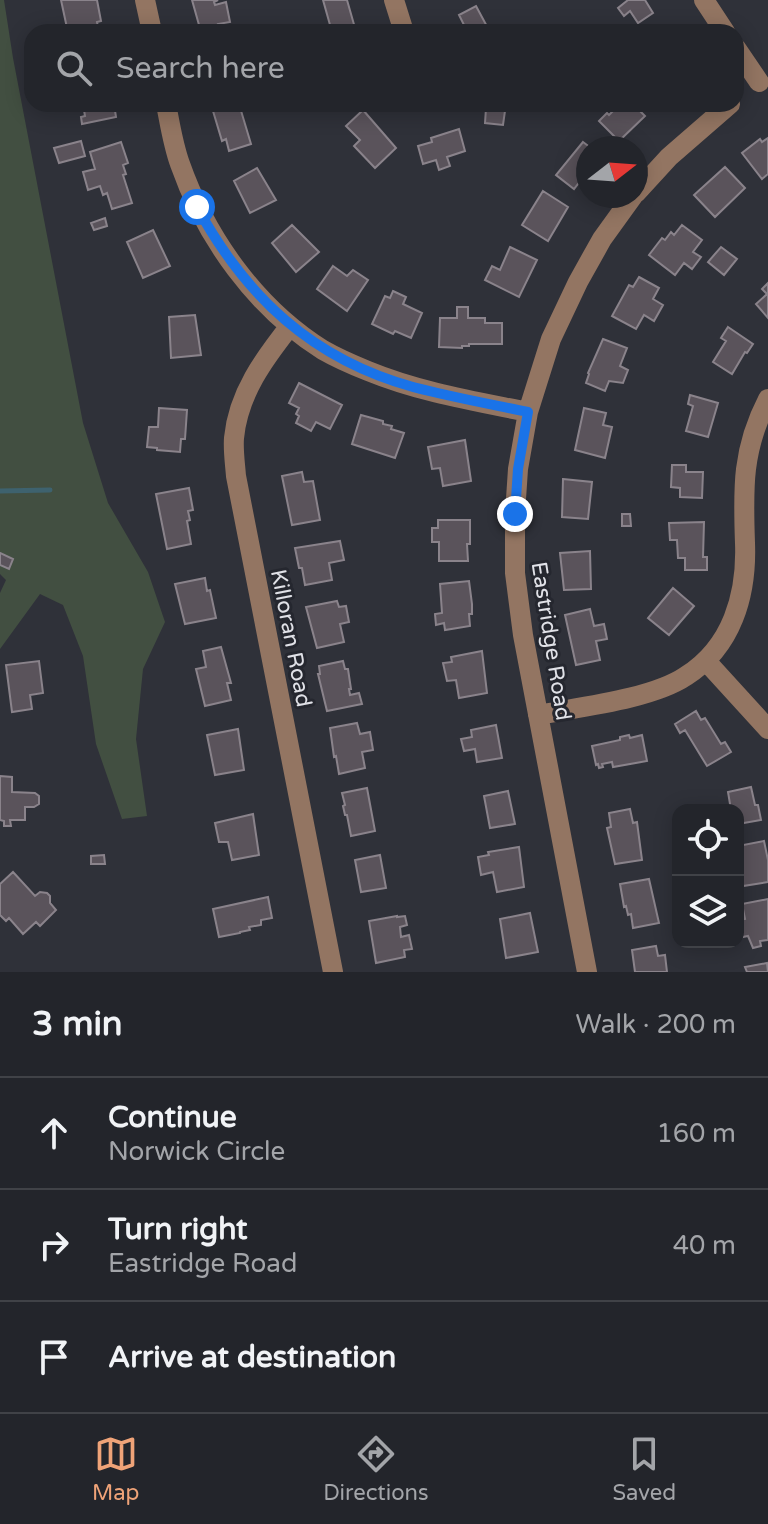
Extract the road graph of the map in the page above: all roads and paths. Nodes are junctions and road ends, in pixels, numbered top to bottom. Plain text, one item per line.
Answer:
1 (145, 0) edge
2 (394, 0) edge
3 (704, 0) edge
4 (150, 24) edge
5 (402, 24) edge
6 (720, 24) edge
7 (744, 57) edge
8 (763, 80) edge
9 (744, 93) edge
10 (168, 112) edge
11 (721, 112) edge
12 (648, 179) edge
13 (624, 208) edge
14 (290, 326) junction
15 (768, 399) edge
16 (528, 412) junction
17 (706, 661) junction
18 (538, 715) junction
19 (768, 729) edge
20 (333, 972) edge
21 (587, 972) edge

1 - 4 street
2 - 5 street
3 - 6 street
7 - 8 street
8 - 9 street
10 - 14 street
11 - 12 street, Eastridge Road
13 - 16 street, Eastridge Road
14 - 16 street
14 - 20 street, Killoran Road
15 - 17 street
16 - 18 street, Eastridge Road
17 - 18 street
17 - 19 street
18 - 21 street, Eastridge Road

